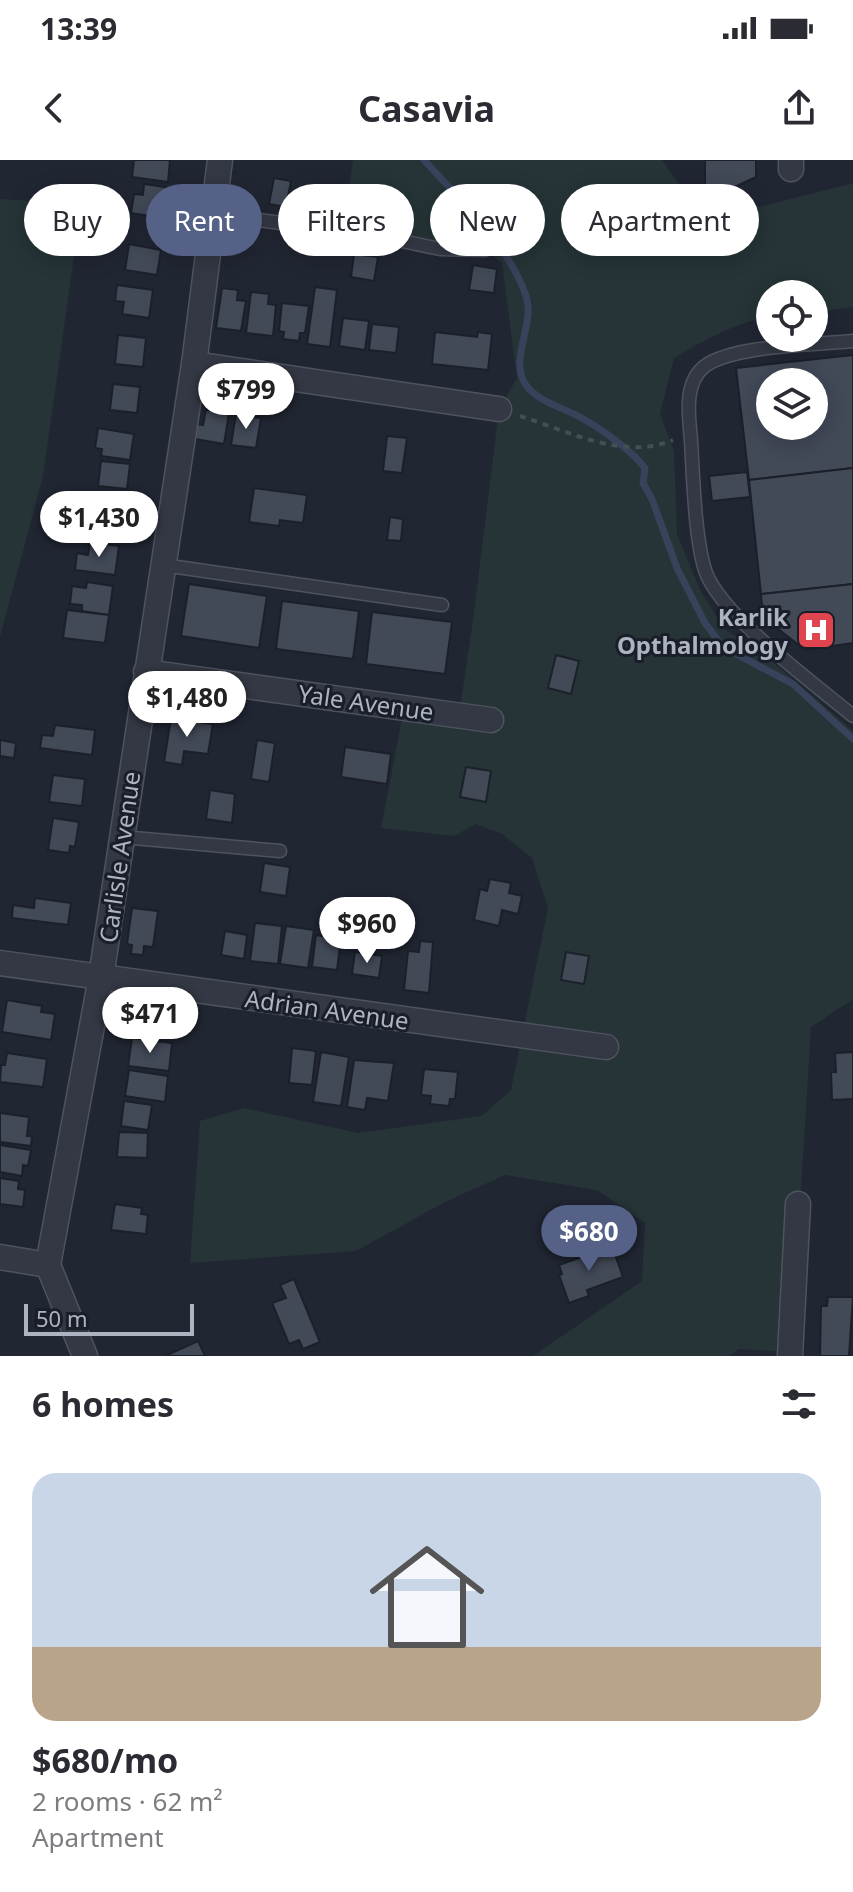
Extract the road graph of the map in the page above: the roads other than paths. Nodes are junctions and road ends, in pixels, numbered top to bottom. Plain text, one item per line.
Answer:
1 (220, 160) edge
2 (217, 184) edge
3 (262, 220) edge
4 (430, 247) edge
5 (208, 256) edge
6 (853, 341) edge
7 (194, 364) junction
8 (499, 409) road end
9 (163, 565) junction
10 (442, 605) dead end
11 (146, 672) junction
12 (853, 716) edge
13 (491, 720) dead end
14 (122, 837) junction
15 (280, 851) dead end
16 (0, 963) edge
17 (101, 977) junction
18 (606, 1047) dead end
19 (798, 1204) dead end
20 (0, 1257) edge
21 (48, 1265) junction
22 (85, 1356) edge
23 (790, 1356) edge

1 - 2 street, Carlisle Avenue
3 - 4 lane
5 - 7 street, Carlisle Avenue
6 - 12 lane
7 - 8 street
7 - 9 street, Carlisle Avenue
9 - 10 lane
9 - 11 street, Carlisle Avenue
11 - 13 street, Yale Avenue
11 - 14 street, Carlisle Avenue
14 - 15 lane
14 - 17 street, Carlisle Avenue
16 - 17 street, Adrian Avenue
17 - 18 street, Adrian Avenue
17 - 21 street, Carlisle Avenue
19 - 23 street
20 - 21 street
21 - 22 street

